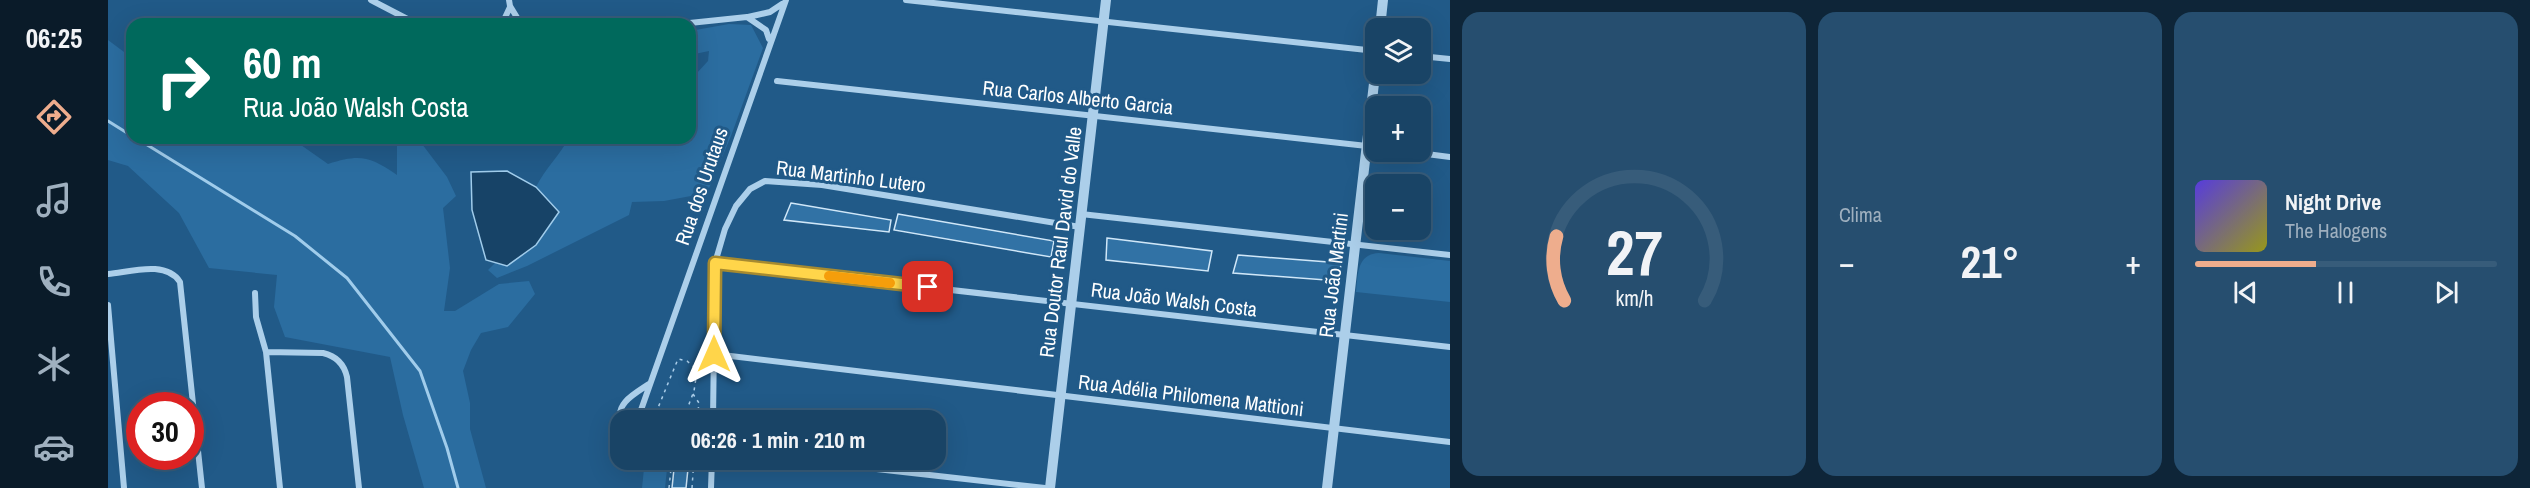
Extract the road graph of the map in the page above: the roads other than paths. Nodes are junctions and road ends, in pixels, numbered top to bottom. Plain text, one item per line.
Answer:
1 (370, 0) edge
2 (785, 0) edge
3 (906, 0) edge
4 (1106, 0) edge
5 (1383, 0) edge
6 (509, 3) edge
7 (747, 17) junction
8 (405, 18) edge
9 (504, 18) edge
10 (518, 18) edge
11 (1381, 18) edge
12 (696, 22) edge
13 (1103, 22) junction
14 (767, 48) junction
15 (1365, 50) edge
16 (1431, 57) edge
17 (1450, 59) edge
18 (777, 81) dead end
19 (1092, 116) junction
20 (1365, 145) edge
21 (1431, 155) edge
22 (1450, 157) edge
23 (1368, 162) edge
24 (1081, 214) junction
25 (1080, 227) junction
26 (1355, 243) junction
27 (1450, 255) edge
28 (715, 263) junction
29 (108, 274) edge
30 (255, 293) dead end
31 (1071, 304) junction
32 (108, 305) edge
33 (1345, 335) junction
34 (1450, 347) edge
35 (266, 352) junction
36 (714, 354) junction
37 (650, 384) junction
38 (1060, 397) junction
39 (621, 410) edge
40 (641, 410) edge
41 (713, 410) edge
42 (1333, 428) junction
43 (1450, 442) edge
44 (712, 470) edge
45 (887, 470) edge
46 (124, 488) edge
47 (202, 488) edge
48 (280, 488) edge
49 (359, 488) edge
50 (711, 488) edge
51 (1048, 488) edge
52 (1327, 488) edge

1 - 8 street
2 - 7 street
2 - 14 street, Rua dos Urutaus
3 - 13 street
4 - 13 street, Rua Doutor Raul David do Valle
5 - 11 street
6 - 9 street
6 - 10 street
7 - 12 street
7 - 14 street
13 - 15 street
13 - 19 street, Rua Doutor Raul David do Valle
14 - 37 street, Rua dos Urutaus
16 - 17 street
18 - 19 street, Rua Carlos Alberto Garcia
19 - 20 street, Rua Carlos Alberto Garcia
19 - 24 street, Rua Doutor Raul David do Valle
21 - 22 street
23 - 26 street, Rua João Martini
24 - 25 street, Rua Doutor Raul David do Valle
24 - 26 street
25 - 28 street, Rua Martinho Lutero
25 - 31 street, Rua Doutor Raul David do Valle
26 - 27 street
26 - 33 street, Rua João Martini
28 - 31 street, Rua João Walsh Costa
28 - 36 street, Rua Martinho Lutero
29 - 47 street
30 - 35 street
31 - 33 street, Rua João Walsh Costa
31 - 38 street, Rua Doutor Raul David do Valle
32 - 46 street
33 - 34 street, Rua João Walsh Costa
33 - 42 street, Rua João Martini
35 - 48 street
35 - 49 street
36 - 38 street, Rua Adélia Philomena Mattioni
36 - 41 street, Rua Martinho Lutero
37 - 39 street
37 - 40 street, Rua dos Urutaus
38 - 42 street, Rua Adélia Philomena Mattioni
38 - 51 street, Rua Doutor Raul David do Valle
42 - 43 street, Rua Adélia Philomena Mattioni
42 - 52 street, Rua João Martini
44 - 50 street
45 - 51 street

